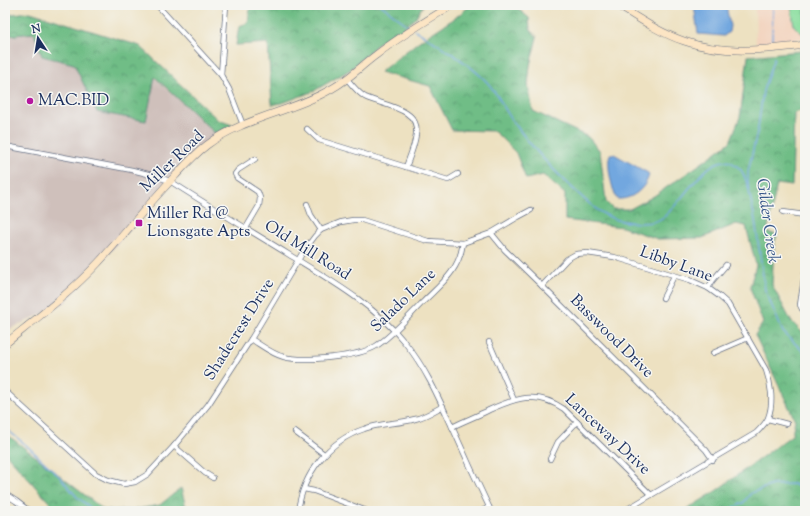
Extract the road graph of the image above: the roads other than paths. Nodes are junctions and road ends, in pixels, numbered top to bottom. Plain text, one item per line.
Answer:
1 (158, 5) edge
2 (226, 5) edge
3 (452, 5) edge
4 (616, 5) edge
5 (805, 45) edge
6 (221, 75) junction
7 (347, 79) junction
8 (243, 125) junction
9 (307, 129) dead end
10 (5, 146) edge
11 (255, 159) dead end
12 (406, 167) junction
13 (458, 174) dead end
14 (170, 182) junction
15 (307, 204) dead end
16 (531, 210) dead end
17 (783, 212) dead end
18 (805, 215) edge
19 (246, 228) junction
20 (321, 230) junction
21 (491, 233) junction
22 (463, 243) junction
23 (298, 261) junction
24 (726, 265) dead end
25 (805, 272) edge
26 (674, 276) junction
27 (542, 286) junction
28 (708, 288) junction
29 (663, 298) dead end
30 (805, 311) edge
31 (394, 330) junction
32 (748, 338) junction
33 (251, 339) junction
34 (489, 342) dead end
35 (5, 344) edge
36 (713, 353) dead end
37 (5, 391) edge
38 (514, 400) junction
39 (443, 406) junction
40 (768, 418) junction
41 (577, 422) junction
42 (787, 424) dead end
43 (452, 427) junction
44 (295, 432) dead end
45 (174, 446) junction
46 (324, 454) junction
47 (550, 459) dead end
48 (713, 460) junction
49 (213, 478) dead end
50 (304, 489) junction
51 (5, 494) edge
52 (651, 495) junction
53 (490, 509) edge
54 (29, 511) edge
55 (298, 511) edge
56 (367, 511) edge
57 (482, 511) edge
58 (624, 511) edge

1 - 6 street
2 - 6 street
3 - 7 street, Miller Road
4 - 5 street
6 - 8 street
7 - 8 street, Miller Road
7 - 12 street
8 - 14 street, Miller Road
9 - 12 street
10 - 14 street, Old Mill Road
11 - 19 street
12 - 13 street
14 - 19 street, Old Mill Road
14 - 35 street, Miller Road
15 - 20 street
16 - 21 street, Shadecrest Drive
17 - 18 street
19 - 23 street, Old Mill Road
20 - 22 street, Shadecrest Drive
20 - 23 street, Shadecrest Drive
21 - 22 street, Shadecrest Drive
21 - 27 street, Basswood Drive
22 - 31 street, Salado Lane
23 - 31 street, Old Mill Road
23 - 33 street, Shadecrest Drive
24 - 28 street
25 - 30 street
26 - 27 street, Libby Lane
26 - 28 street, Libby Lane
26 - 29 street
27 - 48 street, Basswood Drive
28 - 32 street, Libby Lane
31 - 33 street, Salado Lane
31 - 39 street, Old Mill Road
32 - 36 street
32 - 40 street, Libby Lane
33 - 45 street, Shadecrest Drive
34 - 38 street
37 - 45 street, Shadecrest Drive
38 - 41 street, Lanceway Drive
38 - 43 street, Lanceway Drive
39 - 43 street, Old Mill Road
39 - 46 street
40 - 42 street
40 - 48 street, Libby Lane
41 - 47 street
41 - 52 street, Lanceway Drive
43 - 53 street, Old Mill Road
44 - 46 street
45 - 49 street
46 - 50 street
48 - 52 street, Libby Lane
50 - 55 street
50 - 56 street
51 - 54 street
52 - 58 street, Libby Lane
53 - 57 street

